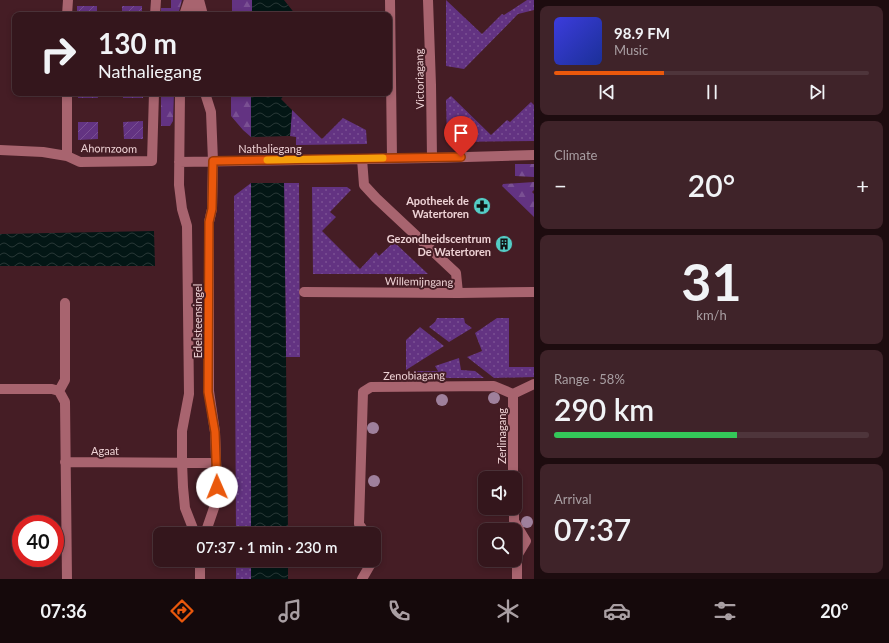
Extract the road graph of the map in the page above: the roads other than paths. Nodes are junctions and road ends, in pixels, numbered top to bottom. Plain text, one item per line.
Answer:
1 (68, 0) edge
2 (156, 0) edge
3 (189, 0) edge
4 (194, 0) edge
5 (199, 0) edge
6 (390, 0) edge
7 (428, 0) edge
8 (68, 12) edge
9 (155, 12) edge
10 (185, 12) edge
11 (194, 12) edge
12 (203, 12) edge
13 (390, 12) edge
14 (67, 96) edge
15 (154, 96) edge
16 (180, 96) edge
17 (185, 96) edge
18 (206, 96) edge
19 (209, 96) edge
20 (391, 96) edge
21 (209, 107) junction
22 (180, 111) junction
23 (0, 150) edge
24 (534, 155) edge
25 (67, 156) junction
26 (392, 158) junction
27 (432, 158) junction
28 (362, 159) junction
29 (213, 161) junction
30 (179, 162) junction
31 (304, 292) dead end
32 (534, 292) edge
33 (458, 293) junction
34 (65, 304) dead end
35 (534, 384) edge
36 (0, 389) edge
37 (59, 391) junction
38 (513, 394) junction
39 (65, 462) junction
40 (182, 462) junction
41 (216, 463) junction
42 (513, 471) edge
43 (514, 515) edge
44 (193, 527) edge
45 (207, 527) edge
46 (362, 527) edge
47 (200, 567) edge
48 (369, 567) edge
49 (67, 579) edge
50 (200, 579) edge
51 (362, 579) edge
52 (517, 579) edge

1 - 8 street
2 - 9 street
3 - 10 street
4 - 11 street
5 - 12 street
6 - 13 street
7 - 27 street, Victoriagang
14 - 25 street
15 - 25 street, Ahornzoom
16 - 22 street, Edelsteensingel
17 - 22 street, Edelsteensingel
18 - 21 street, Edelsteensingel
19 - 21 street, Edelsteensingel
20 - 26 street
21 - 29 street, Edelsteensingel
22 - 30 street, Edelsteensingel
23 - 25 street, Ahornzoom
24 - 27 street, Nathaliegang
26 - 27 street, Nathaliegang
26 - 28 street, Nathaliegang
28 - 29 street, Nathaliegang
28 - 33 street
29 - 30 street, Nathaliegang
29 - 41 street, Edelsteensingel
30 - 40 street, Edelsteensingel
31 - 33 street, Willemijngang
32 - 33 street, Willemijngang
34 - 37 street
35 - 38 street
36 - 37 street
37 - 39 street
38 - 42 street, Zerlinagang
38 - 46 street, Zenobiagang
39 - 40 street, Agaat
39 - 49 street
40 - 41 street, Agaat
40 - 44 street, Edelsteensingel
41 - 45 street, Edelsteensingel
43 - 52 street
47 - 50 street
48 - 51 street

